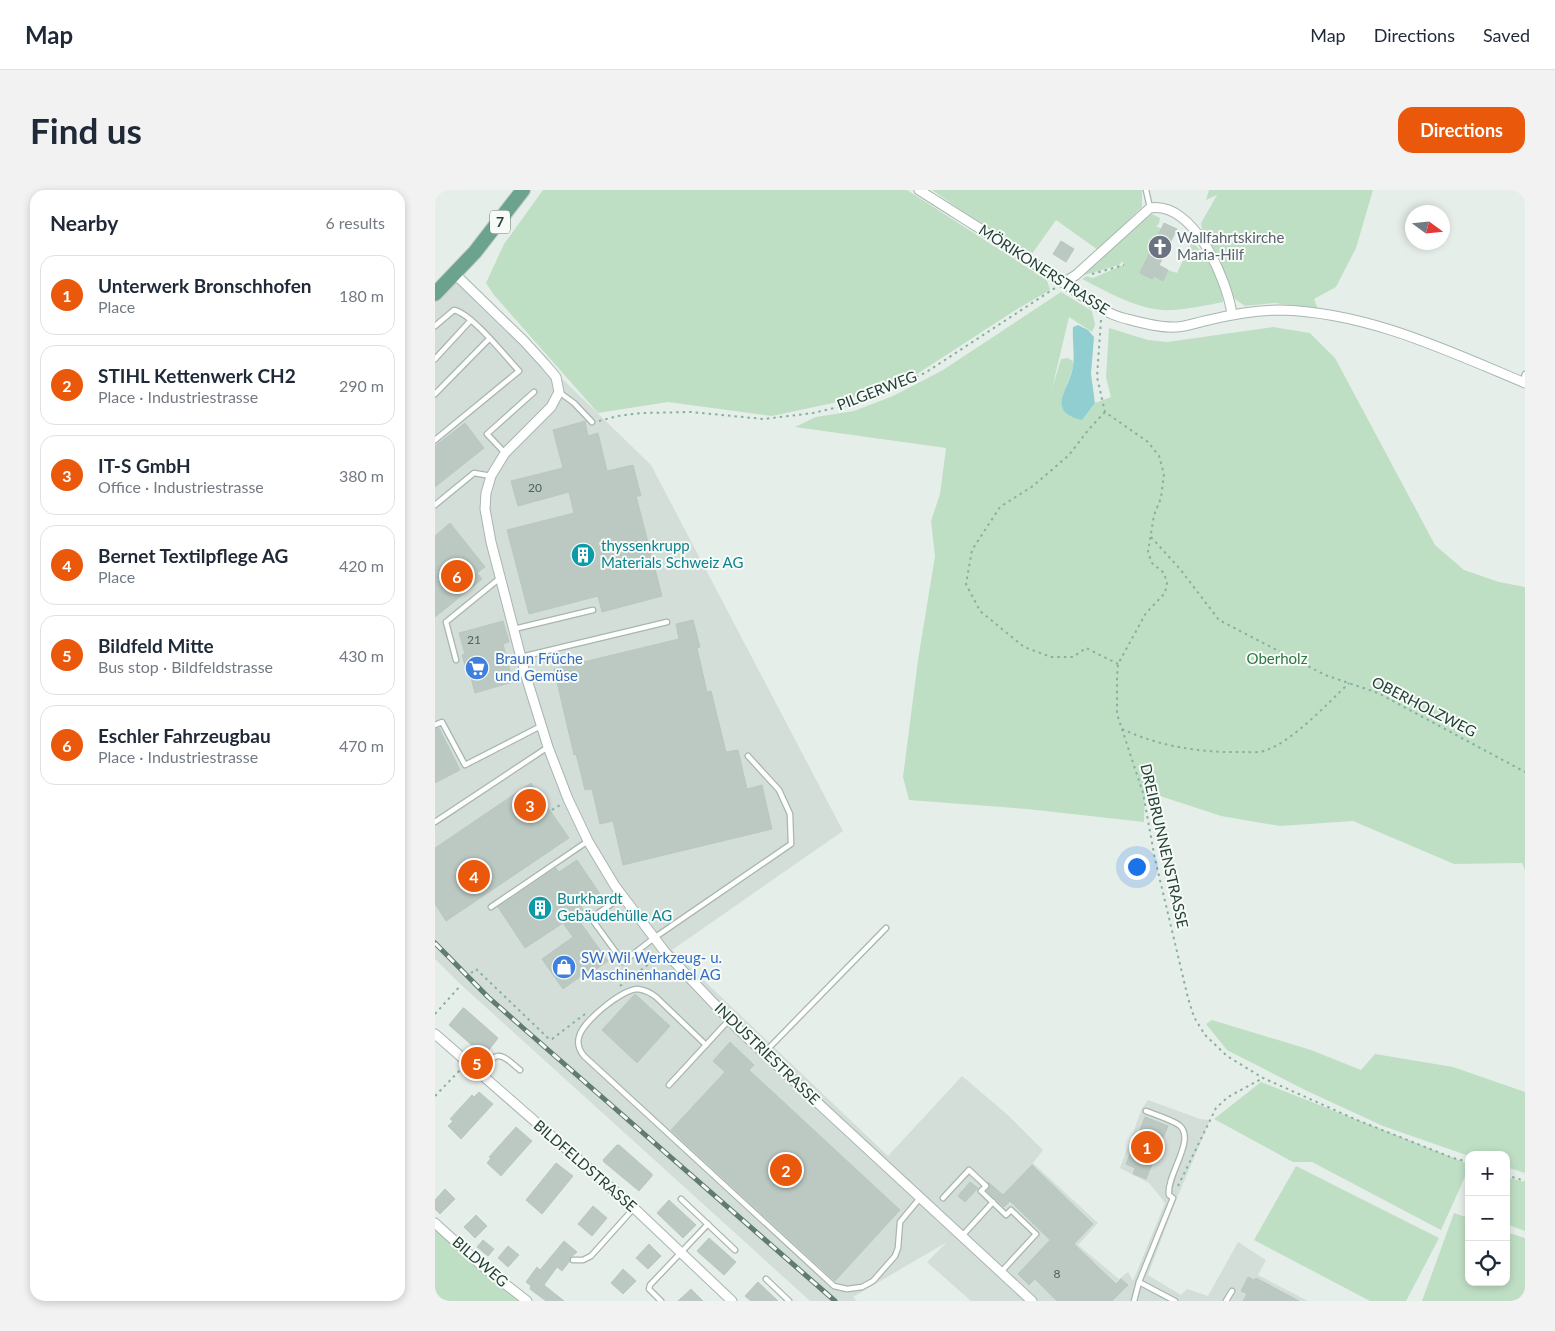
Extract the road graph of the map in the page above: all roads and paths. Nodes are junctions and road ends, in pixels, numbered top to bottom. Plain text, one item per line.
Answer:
1 (523, 190) edge
2 (919, 190) edge
3 (1146, 190) edge
4 (1150, 208) junction
5 (1124, 265) dead end
6 (455, 274) junction
7 (1090, 275) dead end
8 (1061, 281) junction
9 (435, 294) edge
10 (1103, 310) junction
11 (1232, 314) junction
12 (471, 320) junction
13 (435, 326) edge
14 (489, 338) junction
15 (435, 359) edge
16 (1524, 380) edge
17 (534, 392) dead end
18 (559, 392) junction
19 (435, 394) edge
20 (1105, 412) junction
21 (592, 422) joint
22 (435, 440) edge
23 (505, 453) junction
24 (491, 476) junction
25 (435, 505) edge
26 (1151, 538) junction
27 (501, 577) junction
28 (593, 610) dead end
29 (667, 622) dead end
30 (514, 629) junction
31 (521, 657) junction
32 (456, 660) dead end
33 (1118, 664) junction
34 (1349, 683) junction
35 (435, 725) edge
36 (541, 726) junction
37 (1122, 729) junction
38 (547, 748) junction
39 (748, 756) dead end
40 (1525, 772) edge
41 (435, 822) edge
42 (588, 842) junction
43 (623, 896) junction
44 (491, 907) dead end
45 (885, 928) dead end
46 (654, 938) junction
47 (665, 952) junction
48 (471, 973) dead end
49 (461, 985) dead end
50 (620, 987) dead end
51 (590, 1010) dead end
52 (435, 1014) edge
53 (729, 1020) junction
54 (435, 1034) edge
55 (706, 1045) junction
56 (764, 1053) junction
57 (467, 1062) junction
58 (520, 1070) dead end
59 (479, 1072) junction
60 (1263, 1078) junction
61 (669, 1085) dead end
62 (435, 1096) edge
63 (1146, 1111) dead end
64 (1465, 1161) edge
65 (1510, 1176) edge
66 (1525, 1181) edge
67 (921, 1197) junction
68 (943, 1198) dead end
69 (1173, 1198) junction
70 (681, 1199) dead end
71 (993, 1202) junction
72 (634, 1208) junction
73 (435, 1222) edge
74 (708, 1224) junction
75 (962, 1236) junction
76 (735, 1250) dead end
77 (681, 1254) junction
78 (573, 1260) dead end
79 (1001, 1272) junction
80 (766, 1279) dead end
81 (1139, 1282) junction
82 (1232, 1291) dead end
83 (527, 1301) edge
84 (661, 1301) edge
85 (732, 1301) edge
86 (789, 1301) edge
87 (1032, 1301) edge
88 (1134, 1301) edge
89 (1175, 1301) edge
90 (1226, 1301) edge

1 - 6 main road, 7
2 - 8 street, MÖRIKONERSTRASSE
3 - 4 lane
4 - 8 street
4 - 11 street
5 - 7 path
6 - 9 main road, 7
6 - 18 street
8 - 10 street, MÖRIKONERSTRASSE
8 - 21 path, PILGERWEG
10 - 11 street, MÖRIKONERSTRASSE
10 - 20 path
11 - 16 street, MÖRIKONERSTRASSE
12 - 13 lane
12 - 14 lane
12 - 15 lane
14 - 19 lane
14 - 22 lane
17 - 23 lane
18 - 21 lane
18 - 23 street, INDUSTRIESTRASSE
20 - 26 path, DREIBRUNNENSTRASSE
20 - 33 path
23 - 24 street, INDUSTRIESTRASSE
24 - 25 lane
24 - 27 street, INDUSTRIESTRASSE
26 - 33 path, DREIBRUNNENSTRASSE
26 - 34 path, OBERHOLZWEG
27 - 30 street, INDUSTRIESTRASSE
27 - 32 lane
28 - 30 lane
29 - 31 lane
30 - 31 street, INDUSTRIESTRASSE
31 - 36 street, INDUSTRIESTRASSE
33 - 37 path, DREIBRUNNENSTRASSE
34 - 37 path
34 - 40 path, OBERHOLZWEG
35 - 36 lane
36 - 38 street, INDUSTRIESTRASSE
37 - 60 path, DREIBRUNNENSTRASSE
38 - 41 lane
38 - 42 street, INDUSTRIESTRASSE
39 - 46 lane
42 - 43 street, INDUSTRIESTRASSE
42 - 44 lane
43 - 46 street, INDUSTRIESTRASSE
43 - 46 lane
45 - 56 lane
46 - 47 street, INDUSTRIESTRASSE
47 - 50 path
47 - 53 street, INDUSTRIESTRASSE
48 - 51 path
49 - 52 path
53 - 55 lane
53 - 56 street, INDUSTRIESTRASSE
54 - 57 street, BILDFELDSTRASSE
55 - 61 lane
55 - 67 lane
56 - 67 street, INDUSTRIESTRASSE
57 - 59 street, BILDFELDSTRASSE
57 - 62 path
58 - 59 lane
59 - 72 street, BILDFELDSTRASSE
60 - 64 path, DREIBRUNNENSTRASSE
60 - 69 path
63 - 69 lane
65 - 66 path
67 - 75 street, INDUSTRIESTRASSE
68 - 71 lane
69 - 81 lane
70 - 74 lane
71 - 75 lane
71 - 79 lane
72 - 77 street, BILDFELDSTRASSE
72 - 78 lane
73 - 83 street, BILDWEG
74 - 76 lane
74 - 77 lane
75 - 79 street, INDUSTRIESTRASSE
77 - 84 lane
77 - 85 street, BILDFELDSTRASSE
79 - 87 street, INDUSTRIESTRASSE
80 - 86 lane
81 - 88 lane
81 - 89 lane
82 - 90 lane

